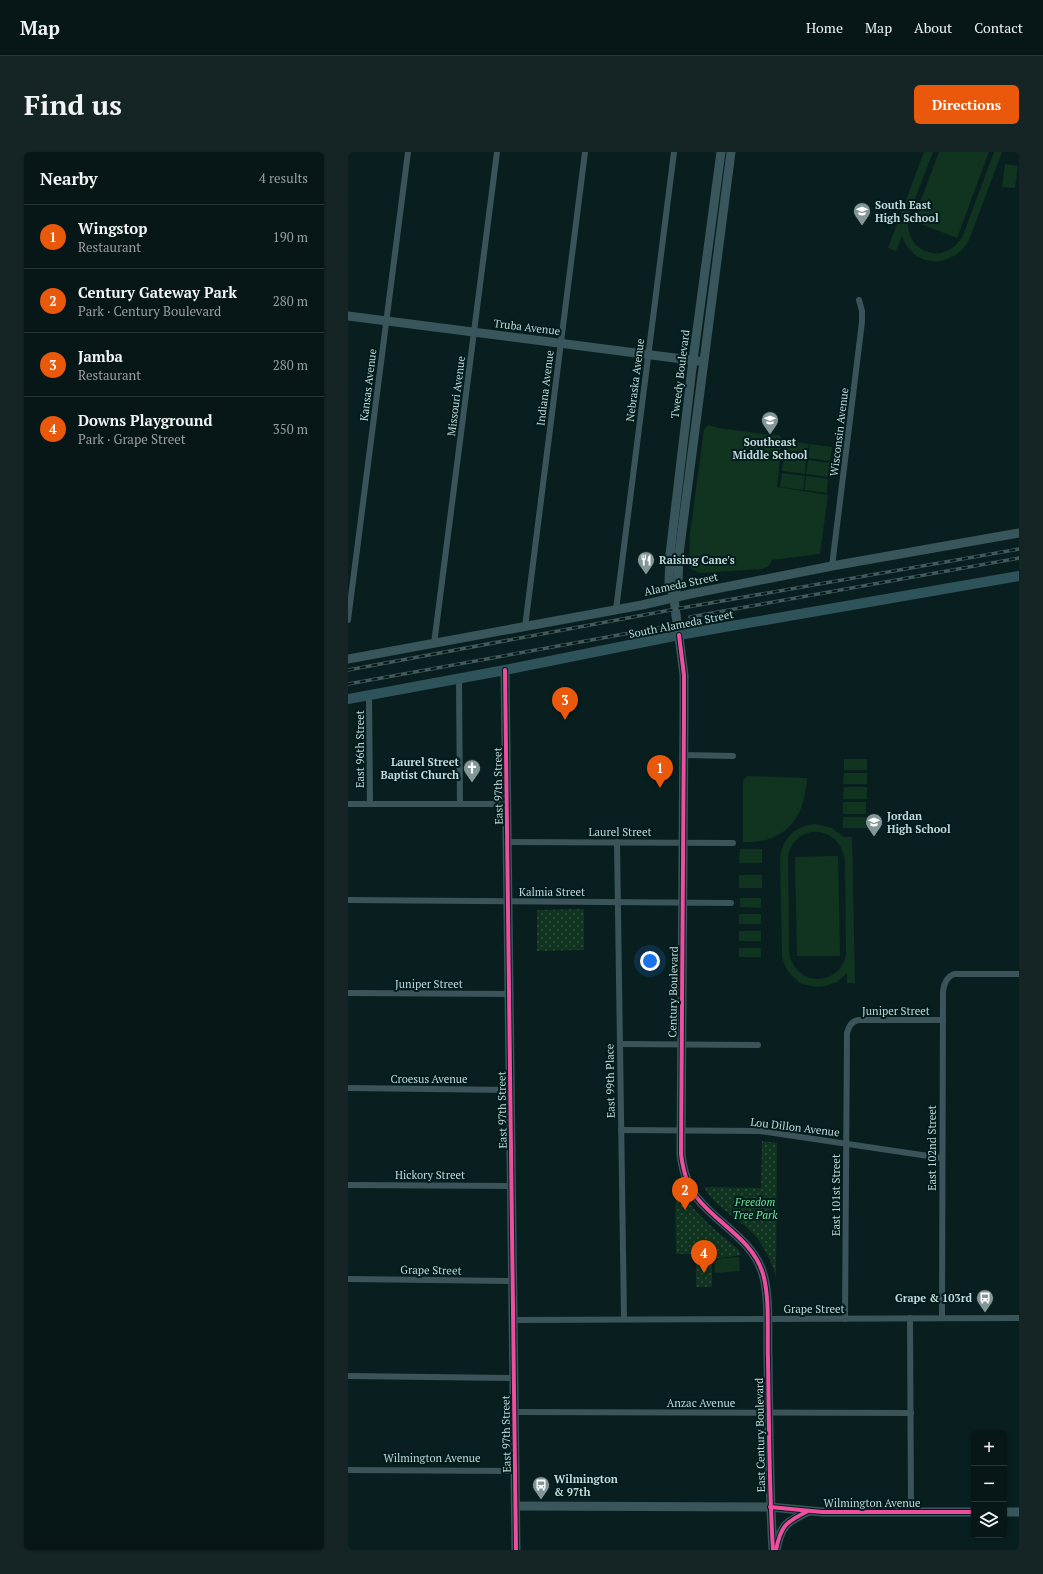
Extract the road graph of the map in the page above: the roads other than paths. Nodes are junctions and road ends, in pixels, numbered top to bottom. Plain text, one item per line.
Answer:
1 (408, 152) edge
2 (497, 152) edge
3 (586, 152) edge
4 (674, 152) edge
5 (721, 152) edge
6 (731, 152) edge
7 (859, 300) dead end
8 (348, 316) edge
9 (386, 321) junction
10 (474, 332) junction
11 (561, 343) junction
12 (648, 354) junction
13 (694, 360) junction
14 (703, 361) junction
15 (1019, 533) edge
16 (832, 566) junction
17 (1019, 576) edge
18 (674, 598) junction
19 (616, 610) junction
20 (348, 620) edge
21 (525, 626) junction
22 (678, 632) junction
23 (434, 644) junction
24 (348, 659) edge
25 (505, 670) junction
26 (459, 678) junction
27 (370, 695) junction
28 (348, 698) edge
29 (684, 755) junction
30 (733, 756) dead end
31 (348, 804) edge
32 (370, 804) junction
33 (460, 804) junction
34 (507, 804) junction
35 (507, 842) junction
36 (616, 842) junction
37 (684, 842) junction
38 (733, 843) dead end
39 (348, 900) edge
40 (508, 902) junction
41 (618, 902) junction
42 (683, 903) junction
43 (731, 903) dead end
44 (1019, 974) edge
45 (348, 993) edge
46 (509, 994) junction
47 (943, 1020) junction
48 (851, 1023) joint
49 (620, 1044) junction
50 (682, 1044) junction
51 (758, 1045) dead end
52 (348, 1088) edge
53 (510, 1090) junction
54 (621, 1130) junction
55 (681, 1130) junction
56 (846, 1143) junction
57 (942, 1158) junction
58 (348, 1185) edge
59 (512, 1186) junction
60 (348, 1279) edge
61 (513, 1281) junction
62 (910, 1318) junction
63 (942, 1318) junction
64 (1019, 1318) edge
65 (624, 1319) junction
66 (767, 1319) junction
67 (845, 1319) junction
68 (514, 1320) junction
69 (348, 1376) edge
70 (514, 1378) junction
71 (515, 1412) junction
72 (769, 1413) junction
73 (910, 1413) junction
74 (348, 1470) edge
75 (515, 1471) junction
76 (516, 1506) junction
77 (770, 1507) junction
78 (809, 1511) junction
79 (911, 1512) junction
80 (971, 1512) edge
81 (1007, 1512) edge
82 (1019, 1512) edge
83 (516, 1550) edge
84 (772, 1550) edge
85 (776, 1550) edge

1 - 9 street, Kansas Avenue
2 - 10 street, Missouri Avenue
3 - 11 street, Indiana Avenue
4 - 12 street, Nebraska Avenue
5 - 13 street, Tweedy Boulevard
6 - 14 street, Tweedy Boulevard
7 - 16 street, Wisconsin Avenue
8 - 9 street, Truba Avenue
9 - 10 street, Truba Avenue
9 - 20 street, Kansas Avenue
10 - 11 street, Truba Avenue
10 - 23 street, Missouri Avenue
11 - 12 street, Truba Avenue
11 - 21 street, Indiana Avenue
12 - 13 street, Truba Avenue
12 - 19 street, Nebraska Avenue
13 - 14 street, Truba Avenue
13 - 18 street, Tweedy Boulevard
14 - 18 street, Tweedy Boulevard
15 - 16 street, Alameda Street
16 - 18 street, Alameda Street
17 - 22 main road, South Alameda Street
18 - 19 street, Alameda Street
18 - 22 street, Tweedy Boulevard, bridge
19 - 21 street, Alameda Street
21 - 23 street, Alameda Street
22 - 25 main road, South Alameda Street
22 - 29 street, Century Boulevard
23 - 24 street, Alameda Street
25 - 26 main road, South Alameda Street
25 - 34 street, East 97th Street
26 - 27 main road, South Alameda Street
26 - 33 street
27 - 28 main road, South Alameda Street
27 - 32 street, East 96th Street
29 - 30 street
29 - 37 street, Century Boulevard
31 - 32 street
32 - 33 street
33 - 34 street
34 - 35 street, East 97th Street
35 - 36 street, Laurel Street
35 - 40 street, East 97th Street
36 - 37 street, Laurel Street
36 - 41 street, East 99th Place
37 - 38 street, Laurel Street
37 - 42 street, Century Boulevard
39 - 40 street, Kalmia Street
40 - 41 street, Kalmia Street
40 - 46 street, East 97th Street
41 - 42 street, Kalmia Street
41 - 49 street, East 99th Place
42 - 43 street, Kalmia Street
42 - 50 street, Century Boulevard
44 - 47 street, East 102nd Street
45 - 46 street, Juniper Street
46 - 53 street, East 97th Street
47 - 48 street, Juniper Street
47 - 57 street, East 102nd Street
48 - 56 street, East 101st Street
49 - 50 street
49 - 54 street, East 99th Place
50 - 51 street
50 - 55 street, Century Boulevard
52 - 53 street, Croesus Avenue
53 - 59 street, East 97th Street
54 - 55 street, Lou Dillon Avenue
54 - 65 street, East 99th Place
55 - 56 street, Lou Dillon Avenue
55 - 66 street, Century Boulevard
56 - 57 street, Lou Dillon Avenue
56 - 67 street, East 101st Street
57 - 63 street, East 102nd Street
58 - 59 street, Hickory Street
59 - 61 street, East 97th Street
60 - 61 street, Grape Street
61 - 68 street, East 97th Street
62 - 63 street, Grape Street
62 - 67 street, Grape Street
62 - 73 street
63 - 64 street, Grape Street
65 - 66 street, Grape Street
65 - 68 street, Grape Street
66 - 67 street, Grape Street
66 - 72 street, East Century Boulevard
68 - 70 street, East 97th Street
69 - 70 street
70 - 71 street, East 97th Street
71 - 72 street, Anzac Avenue
71 - 75 street, East 97th Street
72 - 73 street, Anzac Avenue
72 - 77 street, East Century Boulevard
73 - 79 street
74 - 75 street, Wilmington Avenue
75 - 76 street, East 97th Street
76 - 77 street, Wilmington Avenue
76 - 83 street, East 97th Street
77 - 78 street, Wilmington Avenue
77 - 84 street, East Century Boulevard
78 - 79 street, Wilmington Avenue
78 - 85 street
79 - 80 street, Wilmington Avenue
81 - 82 street

